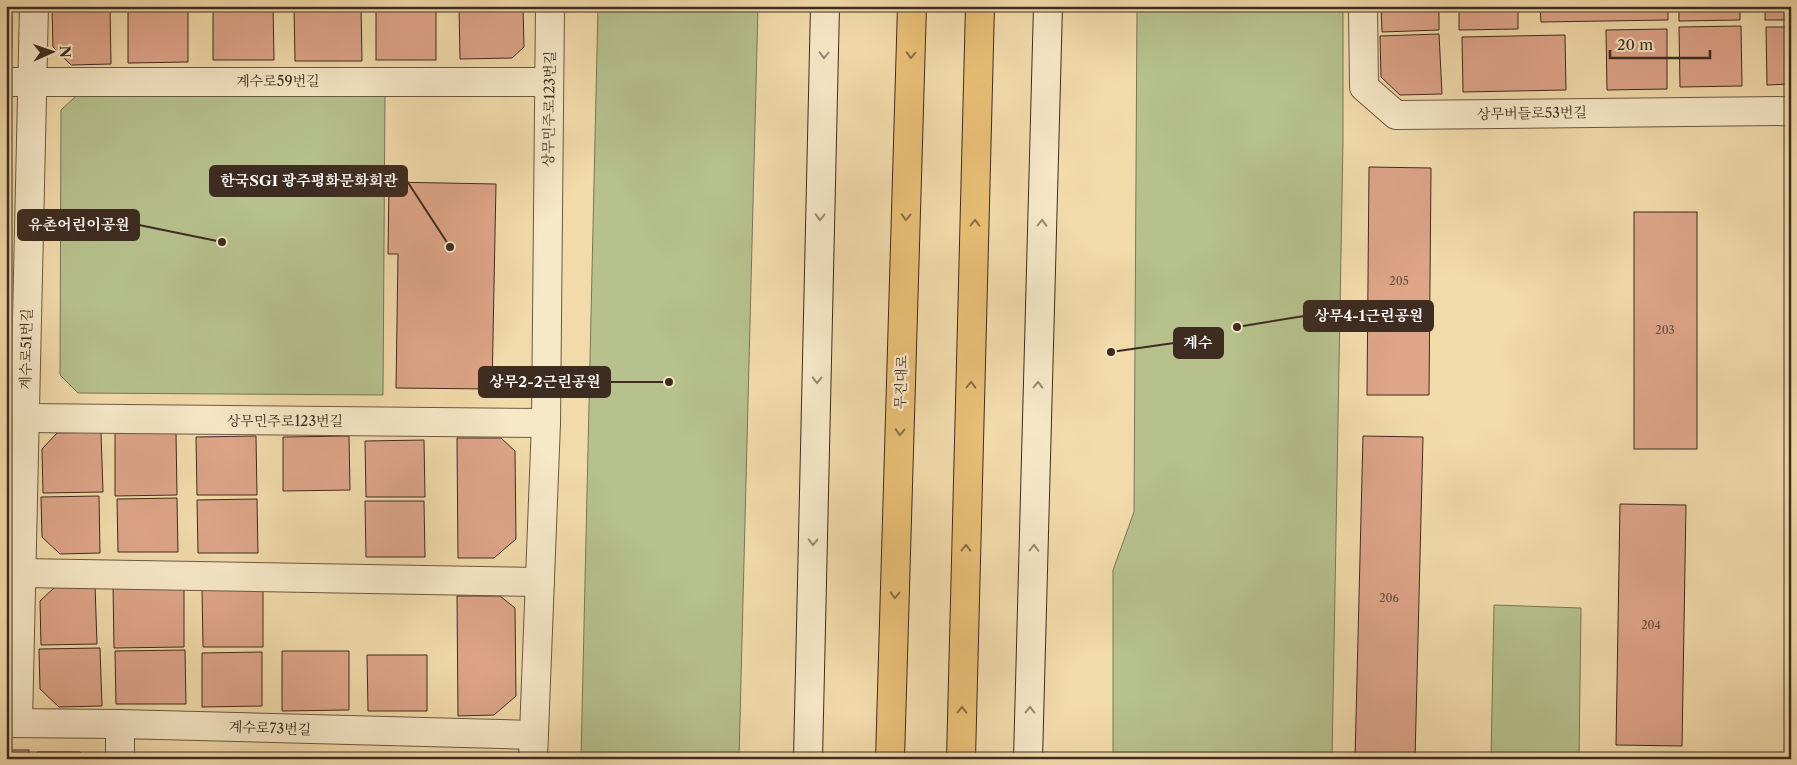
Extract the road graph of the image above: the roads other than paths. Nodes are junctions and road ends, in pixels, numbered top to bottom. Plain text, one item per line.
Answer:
1 (34, 6) edge
2 (550, 6) edge
3 (825, 6) edge
4 (912, 6) edge
5 (980, 6) edge
6 (1048, 6) edge
7 (1363, 6) edge
8 (19, 82) edge
9 (549, 82) junction
10 (1791, 111) edge
11 (25, 418) junction
12 (546, 423) junction
13 (21, 573) junction
14 (540, 582) junction
15 (12, 723) edge
16 (120, 724) junction
17 (533, 747) edge
18 (120, 759) edge
19 (808, 759) edge
20 (890, 759) edge
21 (961, 759) edge
22 (1028, 759) edge

1 - 8 street, 계수로51번길
2 - 9 street, 상무민주로123번길
3 -> 19 street
4 -> 20 highway, 무진대로
21 -> 5 highway
22 -> 6 street
7 - 10 street, 상무버들로53번길
8 - 9 street, 계수로59번길
8 - 11 street, 계수로51번길
9 - 12 street, 상무민주로123번길
11 - 12 street, 상무민주로123번길
11 - 13 street, 계수로51번길
12 - 14 street, 상무민주로123번길
13 - 14 street
13 - 15 street, 계수로51번길
14 - 17 street, 상무민주로123번길
15 - 16 street, 계수로73번길
16 - 17 street, 계수로73번길
16 - 18 street

